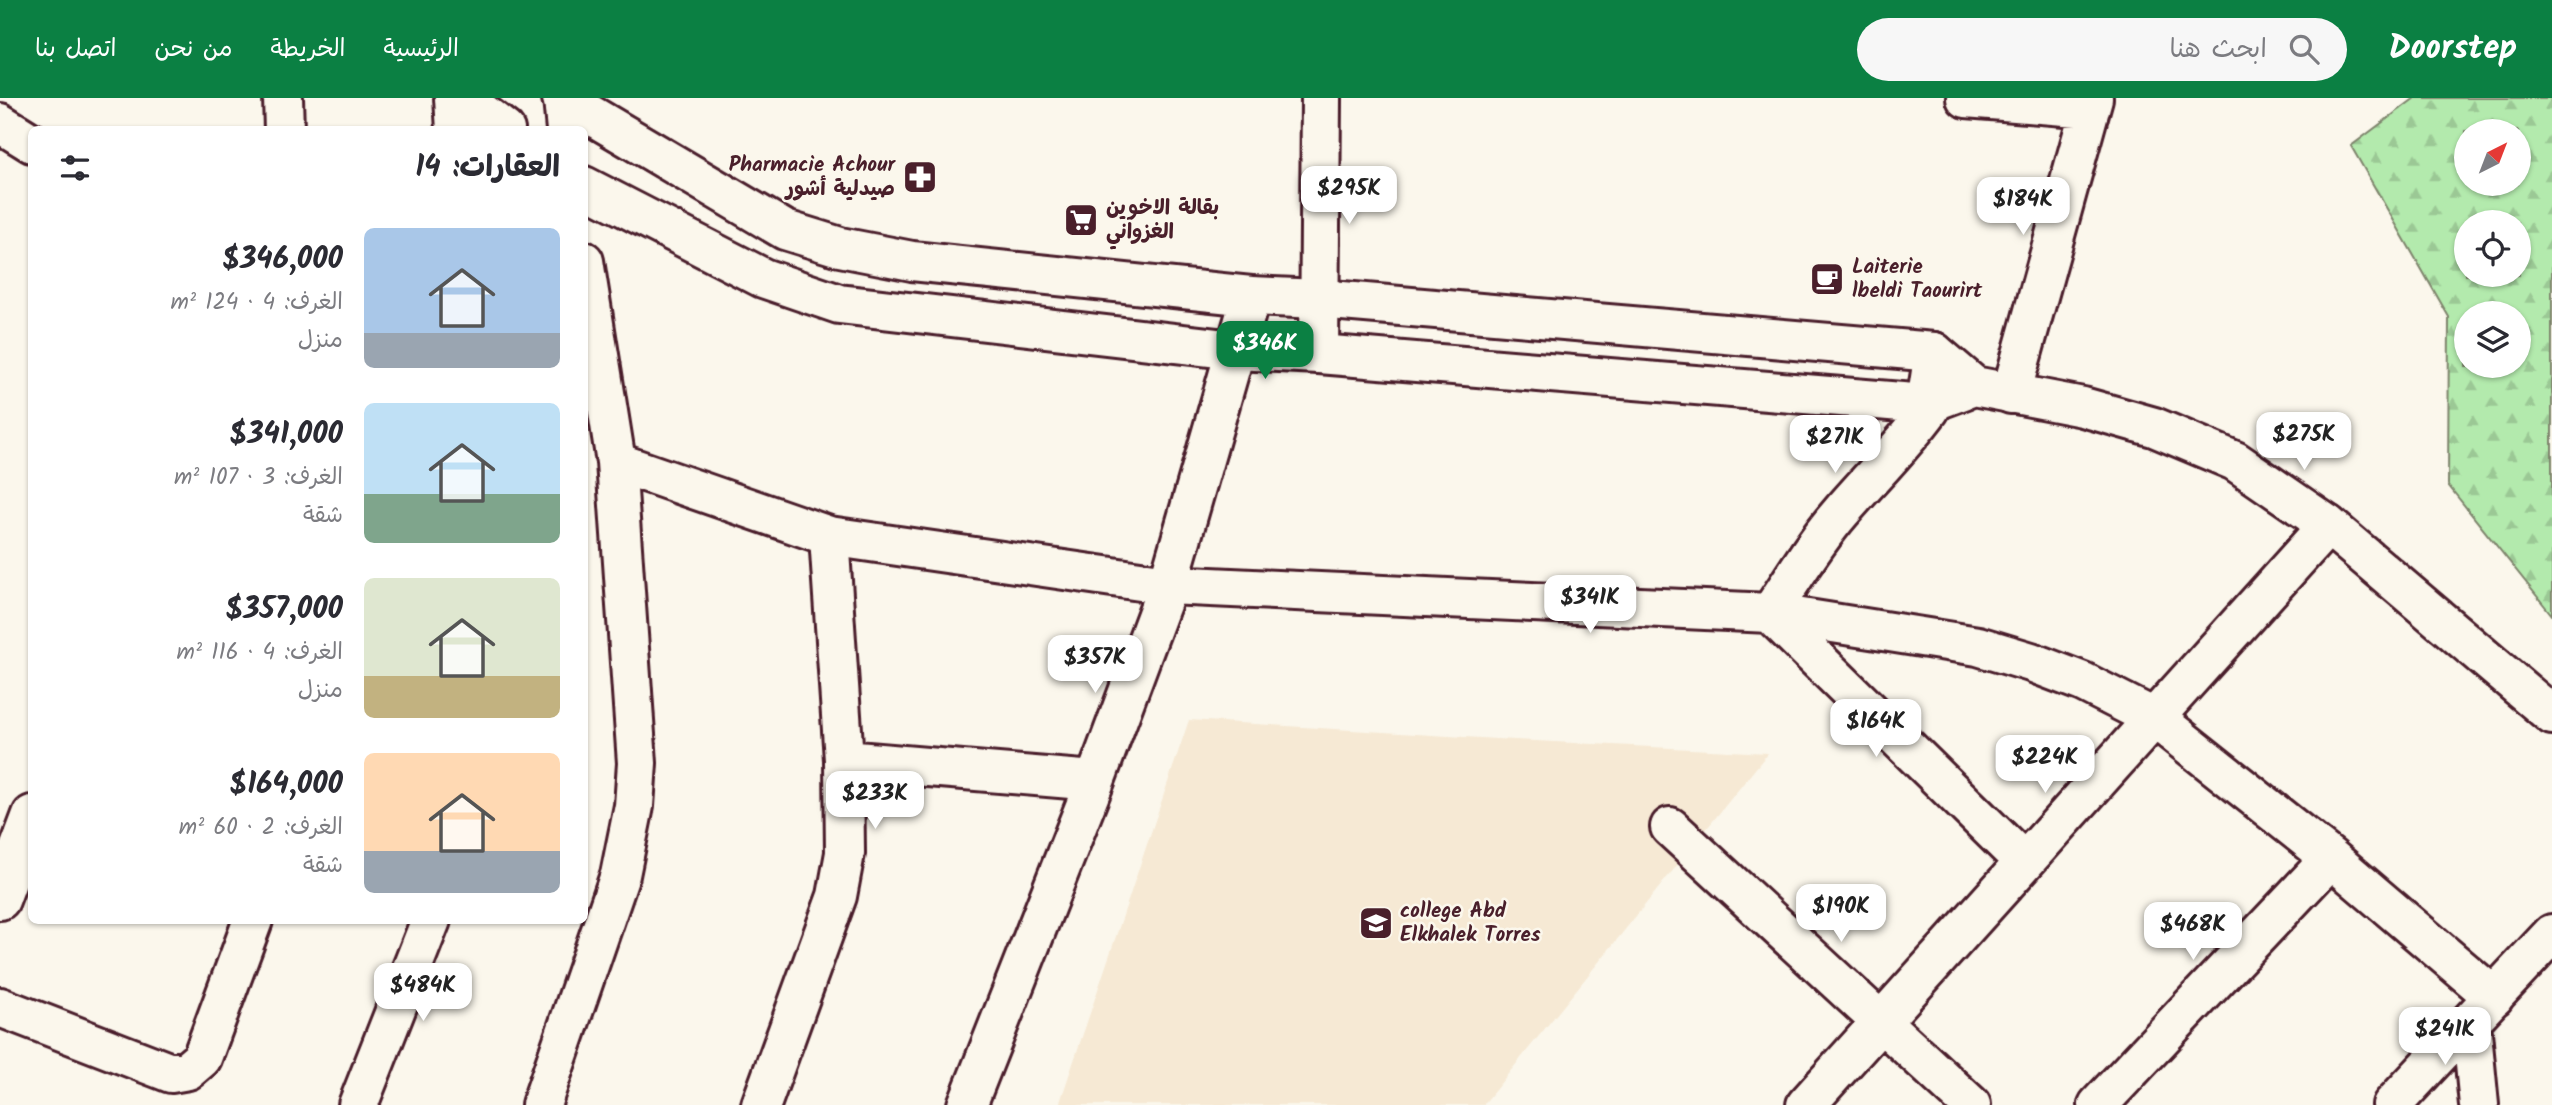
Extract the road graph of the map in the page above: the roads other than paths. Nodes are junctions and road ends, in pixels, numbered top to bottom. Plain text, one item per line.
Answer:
1 (282, 98) edge
2 (454, 98) edge
3 (463, 98) edge
4 (1321, 98) edge
5 (1966, 98) edge
6 (2091, 103) edge
7 (564, 109) edge
8 (0, 124) edge
9 (284, 126) edge
10 (456, 126) edge
11 (500, 126) edge
12 (28, 141) edge
13 (588, 188) edge
14 (588, 286) edge
15 (1251, 296) junction
16 (1318, 299) junction
17 (1235, 350) junction
18 (1934, 352) junction
19 (1319, 354) junction
20 (1993, 390) junction
21 (1926, 404) junction
22 (616, 463) junction
23 (2328, 524) junction
24 (829, 536) junction
25 (1168, 585) junction
26 (1770, 613) junction
27 (2552, 715) edge
28 (2156, 719) junction
29 (844, 760) junction
30 (1095, 781) junction
31 (28, 826) edge
32 (1670, 828) dead end
33 (2331, 858) junction
34 (2024, 862) junction
35 (0, 900) edge
36 (252, 924) edge
37 (429, 924) edge
38 (2552, 934) edge
39 (0, 1007) edge
40 (2483, 1010) junction
41 (1882, 1021) junction
42 (358, 1105) edge
43 (541, 1105) edge
44 (761, 1105) edge
45 (967, 1105) edge
46 (1806, 1105) edge
47 (1971, 1105) edge
48 (2098, 1105) edge
49 (2392, 1105) edge
50 (2479, 1105) edge

1 - 9 street
2 - 10 street
3 - 11 street
4 - 16 street
5 - 6 street
6 - 20 street
7 - 15 street
8 - 12 street
13 - 17 street
14 - 22 street
15 - 16 street
15 - 17 street
16 - 18 street
16 - 19 street
17 - 19 street
17 - 25 street
18 - 20 street
18 - 21 street
19 - 21 street
20 - 21 street
20 - 23 street
21 - 26 street
22 - 24 street
22 - 43 street
23 - 27 street
23 - 28 street
24 - 25 street
24 - 29 street
25 - 26 street
25 - 30 street
26 - 28 street
26 - 34 street
28 - 33 street
28 - 34 street
29 - 30 street
29 - 44 street
30 - 45 street
31 - 35 street
32 - 41 street
33 - 40 street
33 - 48 street
34 - 41 street
36 - 39 street
37 - 42 street
38 - 40 street
40 - 49 street
40 - 50 street
41 - 46 street
41 - 47 street

